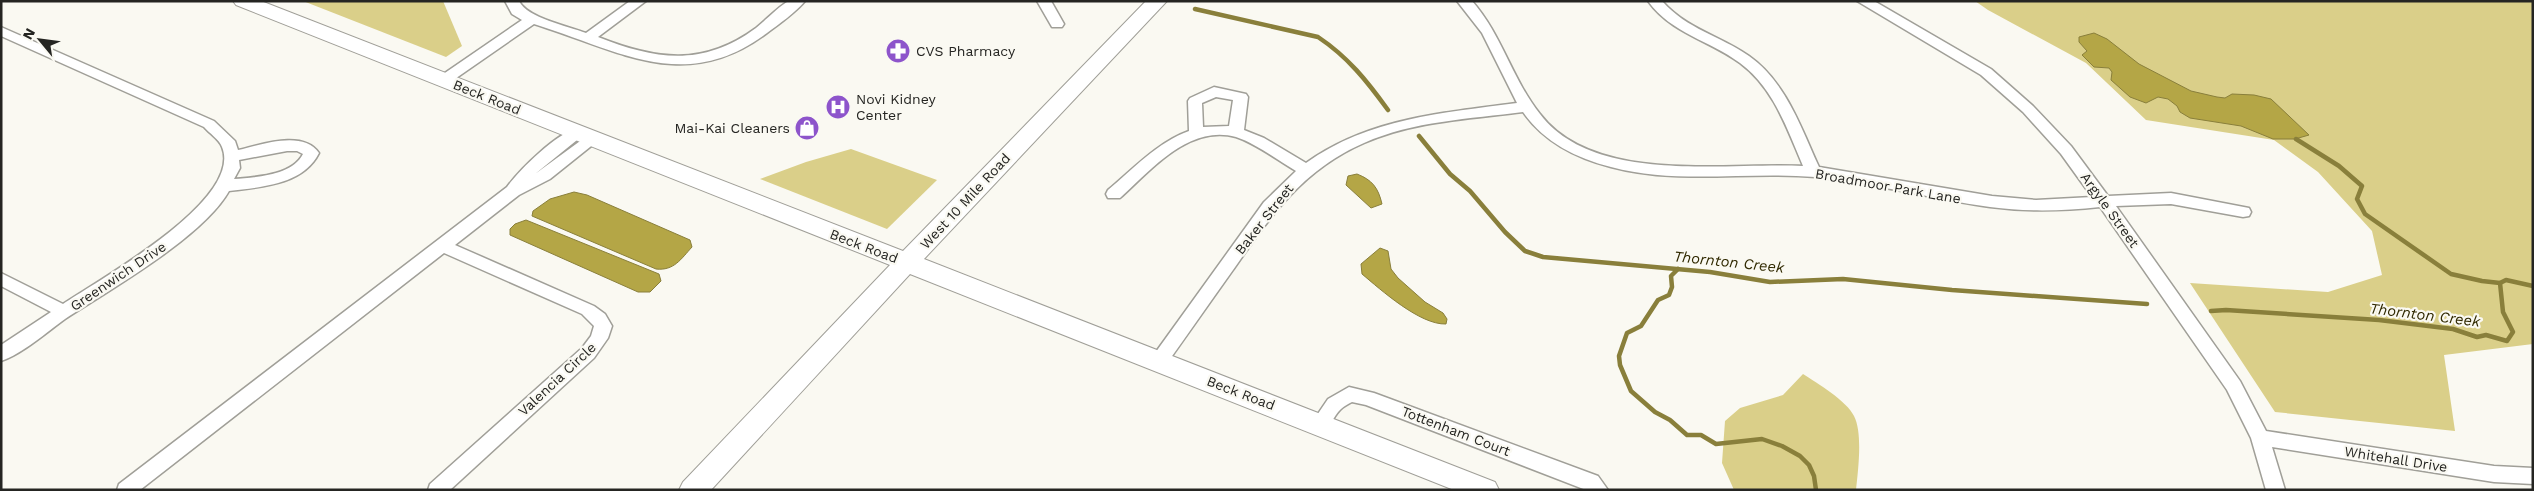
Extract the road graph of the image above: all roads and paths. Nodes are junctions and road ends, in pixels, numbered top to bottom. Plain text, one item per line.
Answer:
1 (243, 1) edge
2 (512, 1) edge
3 (639, 1) edge
4 (798, 1) edge
5 (1044, 1) edge
6 (1158, 1) edge
7 (1464, 1) edge
8 (1655, 1) edge
9 (1864, 1) edge
10 (533, 18) junction
11 (1057, 24) dead end
12 (1, 31) edge
13 (588, 38) junction
14 (444, 80) junction
15 (1526, 107) junction
16 (1196, 132) junction
17 (1236, 132) junction
18 (585, 136) junction
19 (233, 156) junction
20 (1306, 170) junction
21 (1813, 172) junction
22 (224, 186) junction
23 (1114, 194) dead end
24 (2104, 202) junction
25 (2243, 212) dead end
26 (442, 246) junction
27 (908, 263) junction
28 (1, 279) edge
29 (65, 312) junction
30 (1, 354) edge
31 (1159, 361) junction
32 (1320, 424) junction
33 (2260, 438) junction
34 (2533, 476) edge
35 (126, 490) edge
36 (436, 490) edge
37 (693, 490) edge
38 (1485, 490) edge
39 (1599, 490) edge
40 (2276, 490) edge

1 - 14 main road, Beck Road
2 - 10 street
3 - 13 street
4 - 13 street
5 - 11 street
6 - 27 main road, West 10 Mile Road
7 - 15 street, Broadmoor Park Lane
8 - 21 street
9 - 24 street, Argyle Street
10 - 13 street
10 - 14 street
12 - 19 street
14 - 18 main road, Beck Road
15 - 20 street, Baker Street
15 - 21 street, Broadmoor Park Lane
16 - 17 street
16 - 17 street
16 - 23 street
17 - 20 street
18 - 26 street
18 - 27 main road, Beck Road
19 - 22 street, Greenwich Drive
19 - 22 street
20 - 31 street, Baker Street
21 - 24 street, Broadmoor Park Lane
22 - 29 street, Greenwich Drive
24 - 25 street, Broadmoor Park Lane
24 - 33 street, Argyle Street
26 - 35 street
26 - 36 street, Valencia Circle
27 - 31 main road, Beck Road
27 - 37 main road, West 10 Mile Road
28 - 29 street
29 - 30 street, Greenwich Drive
31 - 32 main road, Beck Road
32 - 38 main road, Beck Road
32 - 39 street, Tottenham Court
33 - 34 street, Whitehall Drive
33 - 40 street, Argyle Street

